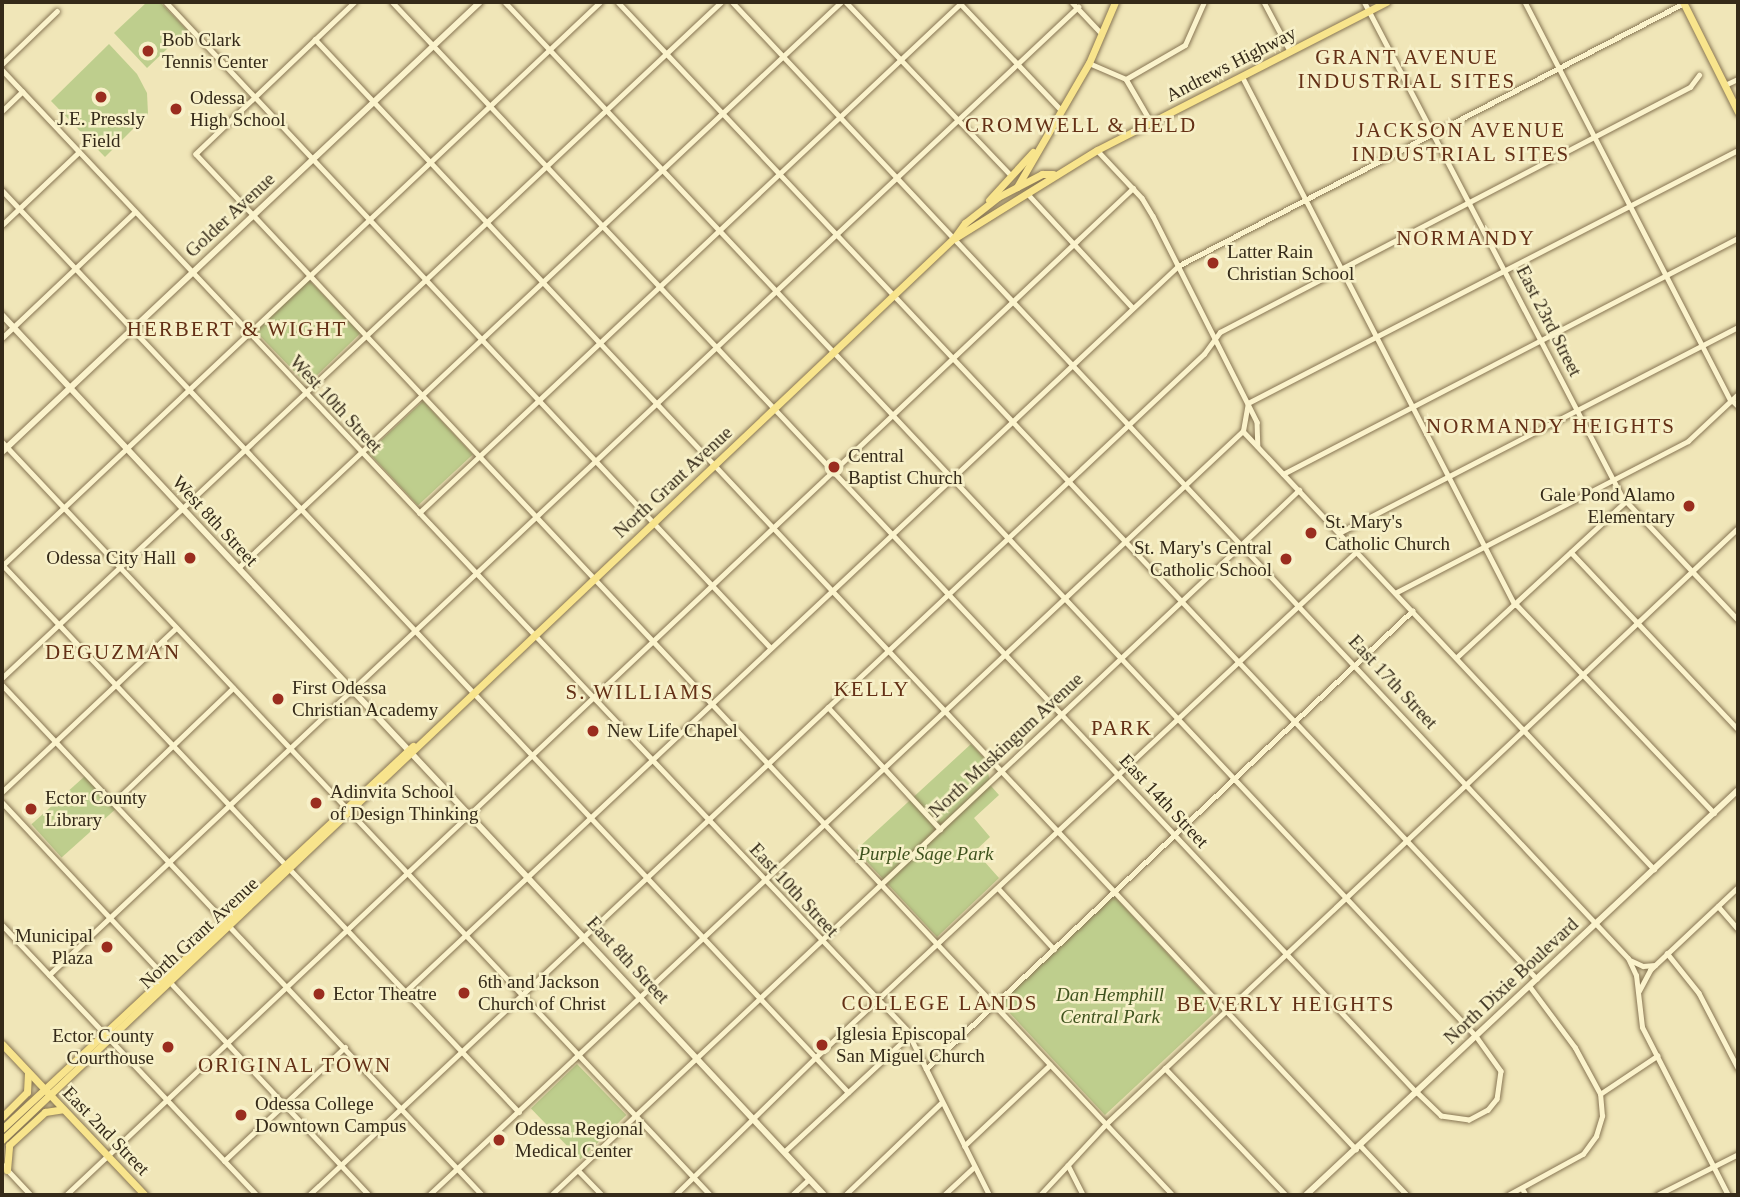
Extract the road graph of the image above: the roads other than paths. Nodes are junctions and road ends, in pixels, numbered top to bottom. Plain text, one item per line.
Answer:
1 (166, 2) edge
2 (355, 2) edge
3 (392, 2) edge
4 (480, 2) edge
5 (505, 2) edge
6 (600, 2) edge
7 (618, 2) edge
8 (721, 2) edge
9 (732, 2) edge
10 (841, 2) edge
11 (846, 2) edge
12 (961, 2) edge
13 (1072, 2) edge
14 (1115, 2) edge
15 (1204, 2) edge
16 (1264, 2) edge
17 (1364, 2) edge
18 (1386, 2) edge
19 (1525, 2) edge
20 (1684, 2) edge
21 (1077, 7) junction
22 (1371, 10) junction
23 (57, 11) dead end
24 (1103, 34) junction
25 (316, 39) junction
26 (433, 46) junction
27 (550, 49) junction
28 (1290, 51) junction
29 (667, 53) junction
30 (783, 56) junction
31 (901, 60) junction
32 (1089, 63) junction
33 (2, 64) edge
34 (1017, 64) junction
35 (1559, 68) junction
36 (2, 70) edge
37 (1699, 75) dead end
38 (1242, 76) junction
39 (1126, 79) junction
40 (1738, 79) edge
41 (1725, 85) junction
42 (22, 92) junction
43 (256, 99) junction
44 (373, 102) junction
45 (489, 106) junction
46 (607, 110) junction
47 (1061, 110) junction
48 (2, 111) edge
49 (723, 112) junction
50 (1738, 112) edge
51 (840, 117) junction
52 (957, 120) junction
53 (1151, 122) junction
54 (1434, 133) junction
55 (1595, 137) junction
56 (1036, 149) junction
57 (1097, 150) junction
58 (1738, 150) edge
59 (79, 152) junction
60 (1031, 159) junction
61 (312, 160) junction
62 (429, 163) junction
63 (546, 167) junction
64 (663, 169) junction
65 (780, 173) junction
66 (1010, 174) junction
67 (1042, 174) junction
68 (1053, 174) junction
69 (897, 177) junction
70 (1017, 188) junction
71 (1133, 188) junction
72 (2, 190) edge
73 (1027, 193) junction
74 (1306, 199) junction
75 (1470, 202) junction
76 (1008, 203) junction
77 (984, 206) junction
78 (1630, 206) junction
79 (19, 209) junction
80 (135, 212) junction
81 (252, 216) junction
82 (368, 220) junction
83 (486, 223) junction
84 (2, 225) edge
85 (602, 226) junction
86 (720, 230) junction
87 (836, 233) junction
88 (954, 238) junction
89 (1738, 239) edge
90 (1074, 244) junction
91 (1178, 266) junction
92 (1341, 268) junction
93 (75, 269) junction
94 (1505, 271) junction
95 (192, 273) junction
96 (309, 276) junction
97 (1667, 277) junction
98 (425, 281) junction
99 (542, 283) junction
100 (659, 287) junction
101 (776, 290) junction
102 (894, 295) junction
103 (1014, 301) junction
104 (1133, 308) junction
105 (2, 315) edge
106 (13, 327) junction
107 (1738, 327) edge
108 (132, 329) junction
109 (248, 333) junction
110 (365, 337) junction
111 (1377, 337) junction
112 (2, 338) edge
113 (1214, 338) junction
114 (482, 340) junction
115 (1542, 341) junction
116 (599, 344) junction
117 (1702, 346) junction
118 (716, 347) junction
119 (834, 352) junction
120 (953, 358) junction
121 (1073, 365) junction
122 (70, 388) junction
123 (189, 389) junction
124 (305, 394) junction
125 (1738, 394) edge
126 (421, 397) junction
127 (1732, 400) junction
128 (539, 401) junction
129 (1248, 403) junction
130 (656, 404) junction
131 (1738, 406) edge
132 (1413, 407) junction
133 (774, 409) junction
134 (1577, 410) junction
135 (894, 415) junction
136 (1013, 421) junction
137 (1129, 424) junction
138 (1243, 431) junction
139 (3, 447) edge
140 (1258, 447) junction
141 (126, 448) junction
142 (246, 450) junction
143 (361, 454) junction
144 (478, 457) junction
145 (595, 461) junction
146 (714, 465) junction
147 (833, 472) junction
148 (1283, 474) junction
149 (1448, 477) junction
150 (953, 478) junction
151 (1068, 480) junction
152 (1613, 480) junction
153 (1186, 485) junction
154 (1298, 491) junction
155 (1626, 501) junction
156 (64, 508) junction
157 (182, 508) junction
158 (302, 510) junction
159 (418, 514) junction
160 (535, 518) junction
161 (653, 522) junction
162 (773, 528) junction
163 (1738, 528) edge
164 (1339, 533) junction
165 (892, 535) junction
166 (1009, 537) junction
167 (1126, 541) junction
168 (1241, 544) junction
169 (1485, 547) junction
170 (1356, 551) junction
171 (1571, 552) junction
172 (2, 564) edge
173 (119, 567) junction
174 (238, 568) junction
175 (1693, 572) junction
176 (475, 575) junction
177 (593, 579) junction
178 (713, 586) junction
179 (832, 591) junction
180 (1395, 593) junction
181 (948, 594) junction
182 (1066, 598) junction
183 (1181, 600) junction
184 (1515, 604) junction
185 (1299, 605) junction
186 (1412, 611) junction
187 (1738, 620) edge
188 (59, 624) junction
189 (1639, 624) junction
190 (176, 628) junction
191 (415, 631) junction
192 (533, 636) junction
193 (652, 642) junction
194 (771, 648) junction
195 (888, 650) junction
196 (1005, 655) junction
197 (1122, 658) junction
198 (1457, 658) junction
199 (1239, 662) junction
200 (1355, 665) junction
201 (1583, 675) junction
202 (2, 678) edge
203 (116, 684) junction
204 (2, 685) edge
205 (233, 688) junction
206 (353, 690) junction
207 (472, 693) junction
208 (592, 699) junction
209 (711, 704) junction
210 (828, 708) junction
211 (945, 711) junction
212 (1061, 715) junction
213 (1179, 718) junction
214 (1295, 722) junction
215 (1738, 729) edge
216 (1525, 731) junction
217 (55, 741) junction
218 (173, 745) junction
219 (290, 749) junction
220 (410, 749) junction
221 (532, 756) junction
222 (651, 761) junction
223 (767, 764) junction
224 (884, 768) junction
225 (1002, 771) junction
226 (1118, 775) junction
227 (1235, 778) junction
228 (1467, 783) junction
229 (1738, 790) edge
230 (2, 792) edge
231 (2, 802) edge
232 (113, 803) junction
233 (230, 805) junction
234 (348, 809) junction
235 (1714, 813) junction
236 (469, 815) junction
237 (590, 818) junction
238 (707, 821) junction
239 (824, 825) junction
240 (940, 829) junction
241 (1059, 831) junction
242 (1175, 835) junction
243 (1407, 841) junction
244 (169, 863) junction
245 (288, 865) junction
246 (1654, 869) junction
247 (407, 874) junction
248 (529, 878) junction
249 (646, 878) junction
250 (764, 881) junction
251 (881, 885) junction
252 (1738, 887) edge
253 (998, 888) junction
254 (1115, 892) junction
255 (1347, 897) junction
256 (1718, 906) junction
257 (110, 918) junction
258 (228, 921) junction
259 (1597, 921) junction
260 (2, 925) edge
261 (1738, 929) edge
262 (347, 930) junction
263 (465, 935) junction
264 (584, 936) junction
265 (703, 939) junction
266 (821, 941) junction
267 (937, 945) junction
268 (1054, 948) junction
269 (1667, 953) junction
270 (1286, 954) junction
271 (1628, 958) junction
272 (1656, 964) junction
273 (49, 975) junction
274 (167, 979) junction
275 (1537, 979) junction
276 (288, 985) junction
277 (1529, 986) junction
278 (405, 992) junction
279 (522, 995) junction
280 (1638, 995) junction
281 (641, 997) junction
282 (760, 999) junction
283 (877, 999) junction
284 (994, 1005) junction
285 (1226, 1010) junction
286 (108, 1035) junction
287 (909, 1035) junction
288 (1476, 1036) junction
289 (2, 1044) edge
290 (227, 1044) junction
291 (346, 1047) junction
292 (461, 1051) junction
293 (578, 1056) junction
294 (1657, 1056) junction
295 (698, 1057) junction
296 (816, 1057) junction
297 (1050, 1065) junction
298 (1166, 1068) junction
299 (1738, 1068) edge
300 (926, 1069) junction
301 (28, 1072) junction
302 (47, 1092) junction
303 (848, 1092) junction
304 (1416, 1092) junction
305 (1600, 1094) junction
306 (167, 1101) junction
307 (942, 1102) junction
308 (284, 1105) junction
309 (401, 1108) junction
310 (63, 1109) junction
311 (519, 1112) junction
312 (635, 1116) junction
313 (2, 1117) edge
314 (754, 1117) junction
315 (1106, 1124) junction
316 (2, 1129) edge
317 (2, 1140) edge
318 (964, 1146) junction
319 (1358, 1147) junction
320 (784, 1152) junction
321 (1738, 1154) edge
322 (108, 1156) junction
323 (224, 1161) junction
324 (341, 1165) junction
325 (1068, 1165) junction
326 (1713, 1166) junction
327 (4, 1167) edge
328 (974, 1167) junction
329 (457, 1169) junction
330 (578, 1170) junction
331 (693, 1177) junction
332 (809, 1179) junction
333 (1522, 1188) junction
334 (1311, 1194) edge
335 (31, 1195) edge
336 (66, 1195) edge
337 (145, 1195) edge
338 (256, 1195) edge
339 (309, 1195) edge
340 (369, 1195) edge
341 (429, 1195) edge
342 (482, 1195) edge
343 (551, 1195) edge
344 (602, 1195) edge
345 (675, 1195) edge
346 (710, 1195) edge
347 (792, 1195) edge
348 (824, 1195) edge
349 (845, 1195) edge
350 (944, 1195) edge
351 (989, 1195) edge
352 (1040, 1195) edge
353 (1083, 1195) edge
354 (1173, 1195) edge
355 (1286, 1195) edge
356 (1407, 1195) edge
357 (1508, 1195) edge
358 (1525, 1195) edge
359 (1657, 1195) edge
360 (1728, 1195) edge

1 - 43 street
2 - 25 street
3 - 26 street, East 14th Street
4 - 26 main road, Golder Avenue
5 - 27 street
6 - 27 street
7 - 29 street
8 - 29 street
9 - 30 street, East 17th Street
10 - 30 street
11 - 31 street
12 - 31 street
12 - 34 street
13 - 21 street
14 - 24 main road
15 - 39 street
16 - 28 street
17 - 22 street, East 23rd Street
18 - 22 main road, Andrews Highway
19 - 35 street
20 - 35 street
20 - 41 main road
21 - 24 street
21 - 34 street
22 - 28 main road, Andrews Highway
22 - 54 street, East 23rd Street
23 - 33 street
24 - 32 main road
25 - 43 street
25 - 44 street
26 - 44 main road, Golder Avenue
26 - 45 street, East 14th Street
27 - 45 street
27 - 46 street
28 - 38 main road, Andrews Highway
29 - 46 street
29 - 49 street
30 - 49 street
30 - 51 street, East 17th Street
31 - 51 street
31 - 52 street
32 - 39 street
32 - 47 main road
34 - 47 street
34 - 52 street
35 - 54 street
35 - 55 street
36 - 42 street, West 10th Street
37 - 55 street
38 - 53 main road, Andrews Highway
38 - 74 street
39 - 53 street
40 - 41 street
41 - 50 main road
42 - 48 street
42 - 59 street, West 10th Street
43 - 61 street
43 - 81 street
44 - 61 main road, Golder Avenue
44 - 62 street
45 - 62 street
45 - 63 street, East 14th Street
46 - 63 street
46 - 64 street
47 - 56 main road
49 - 64 street
49 - 65 street
51 - 65 street
51 - 69 street, East 17th Street
52 - 66 street
52 - 69 street
53 - 57 main road, Andrews Highway
54 - 74 street
54 - 75 street, East 23rd Street
55 - 75 street
55 - 78 street
56 - 60 main road
56 - 66 main road
57 - 68 main road, Andrews Highway
57 - 71 street
58 - 78 street
59 - 79 street
59 - 80 street, West 10th Street
60 - 67 main road
60 - 70 main road
61 - 81 main road, Golder Avenue
61 - 82 street
62 - 82 street
62 - 83 street
63 - 83 street
63 - 85 street, East 14th Street
64 - 85 street
64 - 86 street
65 - 86 street
65 - 87 street
66 - 77 main road
67 - 68 main road, Andrews Highway
67 - 70 main road, Andrews Highway
68 - 73 main road, Andrews Highway
69 - 87 street
69 - 88 street, East 17th Street
70 - 76 main road
70 - 77 main road, Andrews Highway
71 - 90 street
71 - 91 street
72 - 79 street
73 - 76 main road, Andrews Highway
73 - 90 street
74 - 91 street
74 - 92 street
75 - 92 street
75 - 94 street, East 23rd Street
76 - 88 main road, North Grant Avenue
77 - 88 main road, North Grant Avenue
78 - 94 street
78 - 97 street
79 - 84 street
79 - 93 street
80 - 93 street
80 - 95 street, West 10th Street
81 - 95 main road, Golder Avenue
81 - 96 street
82 - 96 street
82 - 98 street
83 - 98 street
83 - 99 street
85 - 99 street
85 - 100 street, East 14th Street
86 - 100 street
86 - 101 street
87 - 101 street
87 - 102 street
88 - 102 main road, North Grant Avenue
88 - 103 street, East 17th Street
89 - 97 street
90 - 103 street
90 - 104 street
91 - 104 street
91 - 113 street
92 - 111 street
92 - 113 street
93 - 106 street
93 - 108 street
94 - 111 street
94 - 115 street, East 23rd Street
95 - 108 main road, Golder Avenue
95 - 109 street, West 10th Street
96 - 109 street
96 - 110 street
97 - 115 street
97 - 117 street
98 - 110 street
98 - 114 street
99 - 114 street
99 - 116 street
100 - 116 street
100 - 118 street, East 14th Street
101 - 118 street
101 - 119 street
102 - 119 main road, North Grant Avenue
102 - 120 street
103 - 120 street
103 - 121 street, East 17th Street
104 - 121 street
105 - 106 main road, West 8th Street
106 - 112 street
106 - 122 main road, West 8th Street
107 - 117 street
108 - 122 main road, Golder Avenue
108 - 123 street
109 - 123 street
109 - 124 street, West 10th Street
110 - 124 street
110 - 126 street
111 - 129 street
111 - 132 street
113 - 129 street
113 - 137 street
114 - 126 street
114 - 128 street
115 - 132 street
115 - 134 street, East 23rd Street
116 - 128 street
116 - 130 street
117 - 127 street
117 - 134 street
118 - 130 street
118 - 133 street, East 14th Street
119 - 133 main road, North Grant Avenue
119 - 135 street
120 - 135 street
120 - 136 street
121 - 136 street
121 - 137 street, East 17th Street
122 - 139 main road, Golder Avenue
122 - 141 main road, West 8th Street
123 - 141 street
123 - 142 street
124 - 142 street
124 - 143 street, West 10th Street
125 - 127 street
126 - 143 street
126 - 144 street
127 - 131 street
127 - 152 street
128 - 144 street
128 - 145 street
129 - 138 street
129 - 140 street
130 - 145 street
130 - 146 street
132 - 148 street
132 - 149 street
133 - 146 main road, North Grant Avenue
133 - 147 street, East 14th Street
134 - 149 street
134 - 152 street, East 23rd Street
135 - 147 street
135 - 150 street
136 - 150 street
136 - 151 street
137 - 151 street
137 - 153 street, East 17th Street
138 - 140 street
138 - 153 street
139 - 156 street
140 - 148 street
141 - 156 street
141 - 157 main road, West 8th Street
142 - 157 street
142 - 158 street
143 - 158 street
143 - 159 street, West 10th Street
144 - 159 street
144 - 160 street
145 - 160 street
145 - 161 street
146 - 161 main road, North Grant Avenue
146 - 162 street
147 - 162 street
147 - 165 street, East 14th Street
148 - 154 street
149 - 164 street
149 - 169 street
150 - 165 street
150 - 166 street
151 - 166 street
151 - 167 street
152 - 155 street, East 23rd Street
152 - 169 street
153 - 167 street
153 - 168 street, East 17th Street
154 - 164 street
154 - 168 street, North Muskingum Avenue
155 - 171 street
155 - 175 street, East 23rd Street
156 - 172 street
156 - 173 street
157 - 173 street
157 - 174 main road, West 8th Street
158 - 174 street
158 - 191 street
159 - 176 street, West 10th Street
160 - 176 street
160 - 177 street
161 - 177 main road, North Grant Avenue
161 - 178 street
162 - 178 street
162 - 179 street
163 - 175 street
164 - 170 street
165 - 179 street
165 - 181 street, East 14th Street
166 - 181 street
166 - 182 street
167 - 182 street
167 - 183 street
168 - 183 street, North Muskingum Avenue
168 - 185 street, East 17th Street
169 - 180 street
169 - 184 street
170 - 180 street
170 - 185 street
171 - 184 street
171 - 189 street
172 - 188 street
173 - 188 street
173 - 190 street
174 - 206 main road, West 8th Street
175 - 187 street, East 23rd Street
175 - 189 street
176 - 191 street
176 - 192 street, West 10th Street
177 - 192 main road, North Grant Avenue
177 - 193 street
178 - 193 street
178 - 194 street
179 - 194 street
179 - 195 street
180 - 186 street
181 - 195 street
181 - 196 street, East 14th Street
182 - 196 street
182 - 197 street
183 - 197 street, North Muskingum Avenue
183 - 199 street
184 - 198 street
184 - 201 street
185 - 199 street
185 - 200 street, East 17th Street
186 - 198 street
186 - 200 street
188 - 202 street
188 - 203 street
189 - 201 street
189 - 215 street
190 - 203 street
190 - 205 street
191 - 206 street
191 - 207 street
192 - 207 main road, North Grant Avenue
192 - 208 street, East 10th Street
193 - 208 street
193 - 209 street
194 - 209 street
195 - 210 street
195 - 211 street
196 - 211 street
196 - 212 street, East 14th Street
197 - 212 street, North Muskingum Avenue
197 - 213 street
198 - 216 street
199 - 213 street
199 - 214 street
200 - 214 street
200 - 228 street, East 17th Street
201 - 216 street
201 - 235 street
203 - 217 street
203 - 218 street
204 - 217 street
205 - 218 street
205 - 219 street
206 - 219 street
206 - 220 main road, West 8th Street
207 - 220 main road, North Grant Avenue
207 - 221 street
208 - 221 street
208 - 222 street, East 10th Street
209 - 222 street
209 - 223 street
210 - 223 street
210 - 224 street
211 - 224 street
211 - 225 street
212 - 225 street, North Muskingum Avenue
212 - 226 street, East 14th Street
213 - 226 street
213 - 227 street
214 - 227 street
214 - 243 street
216 - 228 street
216 - 246 street
217 - 230 street
217 - 232 street
218 - 232 street
218 - 233 street
219 - 233 street
219 - 234 street
220 - 234 main road, North Grant Avenue
220 - 236 main road, East 8th Street
221 - 236 street
221 - 237 street
222 - 237 street
222 - 238 street, East 10th Street
223 - 238 street
223 - 239 street
224 - 239 street
224 - 240 street
225 - 240 street, North Muskingum Avenue
225 - 241 street
226 - 241 street
226 - 242 street, East 14th Street
227 - 242 street
227 - 255 street
228 - 243 street
228 - 259 street, East 17th Street
229 - 235 main road, North Dixie Boulevard
231 - 257 street
232 - 244 street
233 - 244 street
233 - 245 street
234 - 245 main road, North Grant Avenue
234 - 247 street
235 - 246 main road, North Dixie Boulevard
236 - 247 street
236 - 248 main road, East 8th Street
237 - 248 street
237 - 249 street
238 - 249 street
238 - 250 street, East 10th Street
239 - 250 street
239 - 251 street
240 - 251 street, North Muskingum Avenue
241 - 253 street
241 - 254 street
242 - 254 street
242 - 270 street, East 14th Street
243 - 255 street
243 - 275 street
244 - 257 street
244 - 258 street
245 - 258 main road, North Grant Avenue
245 - 262 street
246 - 259 main road, North Dixie Boulevard
247 - 262 street
247 - 263 street
248 - 263 street
248 - 264 main road, East 8th Street
249 - 264 street
249 - 265 street
250 - 265 street
250 - 266 street, East 10th Street
251 - 266 street, North Muskingum Avenue
251 - 267 street
252 - 256 street
253 - 267 street
253 - 268 street
254 - 268 street
254 - 285 street
255 - 270 street
255 - 288 street
256 - 261 street
256 - 269 street
257 - 273 street
257 - 274 street
258 - 274 main road, North Grant Avenue
258 - 276 street
259 - 271 street, East 17th Street
259 - 275 main road, North Dixie Boulevard
260 - 273 street
262 - 276 street
262 - 278 street
263 - 278 street
263 - 279 street
264 - 279 street
264 - 281 main road, East 8th Street
265 - 281 street
265 - 282 street
266 - 282 street, North Muskingum Avenue
266 - 283 street, East 10th Street
267 - 283 street
267 - 284 street
268 - 284 street
269 - 272 street
269 - 299 street
270 - 285 street
270 - 304 street, East 14th Street
271 - 272 street
271 - 280 street, East 17th Street
272 - 280 street
273 - 286 street
274 - 286 main road, North Grant Avenue
274 - 290 street
275 - 277 main road, North Dixie Boulevard
276 - 290 street
276 - 291 street
277 - 288 main road, North Dixie Boulevard
277 - 305 street
278 - 292 street
279 - 292 street
279 - 293 street
280 - 294 street, East 17th Street
281 - 293 street
281 - 295 main road, East 8th Street
282 - 295 street, North Muskingum Avenue
282 - 296 street
283 - 287 street, East 10th Street
283 - 296 street
284 - 297 street
284 - 300 street
285 - 298 street
285 - 319 street
286 - 302 main road, North Grant Avenue
286 - 306 street
287 - 300 street, East 10th Street
287 - 303 street
288 - 304 main road, North Dixie Boulevard
288 - 304 street
289 - 301 main road, East 2nd Street
290 - 306 street
290 - 308 street
291 - 308 street
291 - 309 street
292 - 309 street
292 - 311 street
293 - 311 street
293 - 312 street
294 - 305 street
294 - 326 street, East 17th Street
295 - 312 street, North Muskingum Avenue
295 - 314 main road, East 8th Street
296 - 303 street
296 - 314 street
297 - 315 street
297 - 318 street
298 - 315 street
298 - 355 street
300 - 307 street, East 10th Street
301 - 302 main road, East 2nd Street
301 - 313 main road
302 - 310 main road, East 2nd Street
302 - 316 main road, North Grant Avenue
302 - 317 main road, North Grant Avenue
303 - 320 street
304 - 319 main road, North Dixie Boulevard
305 - 333 street
306 - 322 street
306 - 323 street
307 - 318 street, East 10th Street
307 - 349 street
308 - 323 street
308 - 324 street
309 - 324 street
309 - 329 street
310 - 322 main road, East 2nd Street
310 - 327 main road
311 - 329 street
312 - 330 street, North Muskingum Avenue
312 - 331 street
314 - 320 main road, East 8th Street
314 - 331 street
315 - 325 street
315 - 354 street
318 - 328 street, East 10th Street
319 - 334 main road, North Dixie Boulevard
319 - 356 street
320 - 332 main road, East 8th Street
321 - 326 street
322 - 336 street
322 - 337 main road, East 2nd Street
323 - 338 street
324 - 339 street
324 - 340 street
325 - 352 street
325 - 353 street
326 - 359 street
326 - 360 street, East 17th Street
327 - 335 street
328 - 350 street
328 - 351 street, East 10th Street
329 - 341 street
329 - 342 street
330 - 343 street, North Muskingum Avenue
330 - 344 street
331 - 345 street
331 - 346 street
332 - 347 street
332 - 348 main road, East 8th Street
333 - 357 street
333 - 358 street

